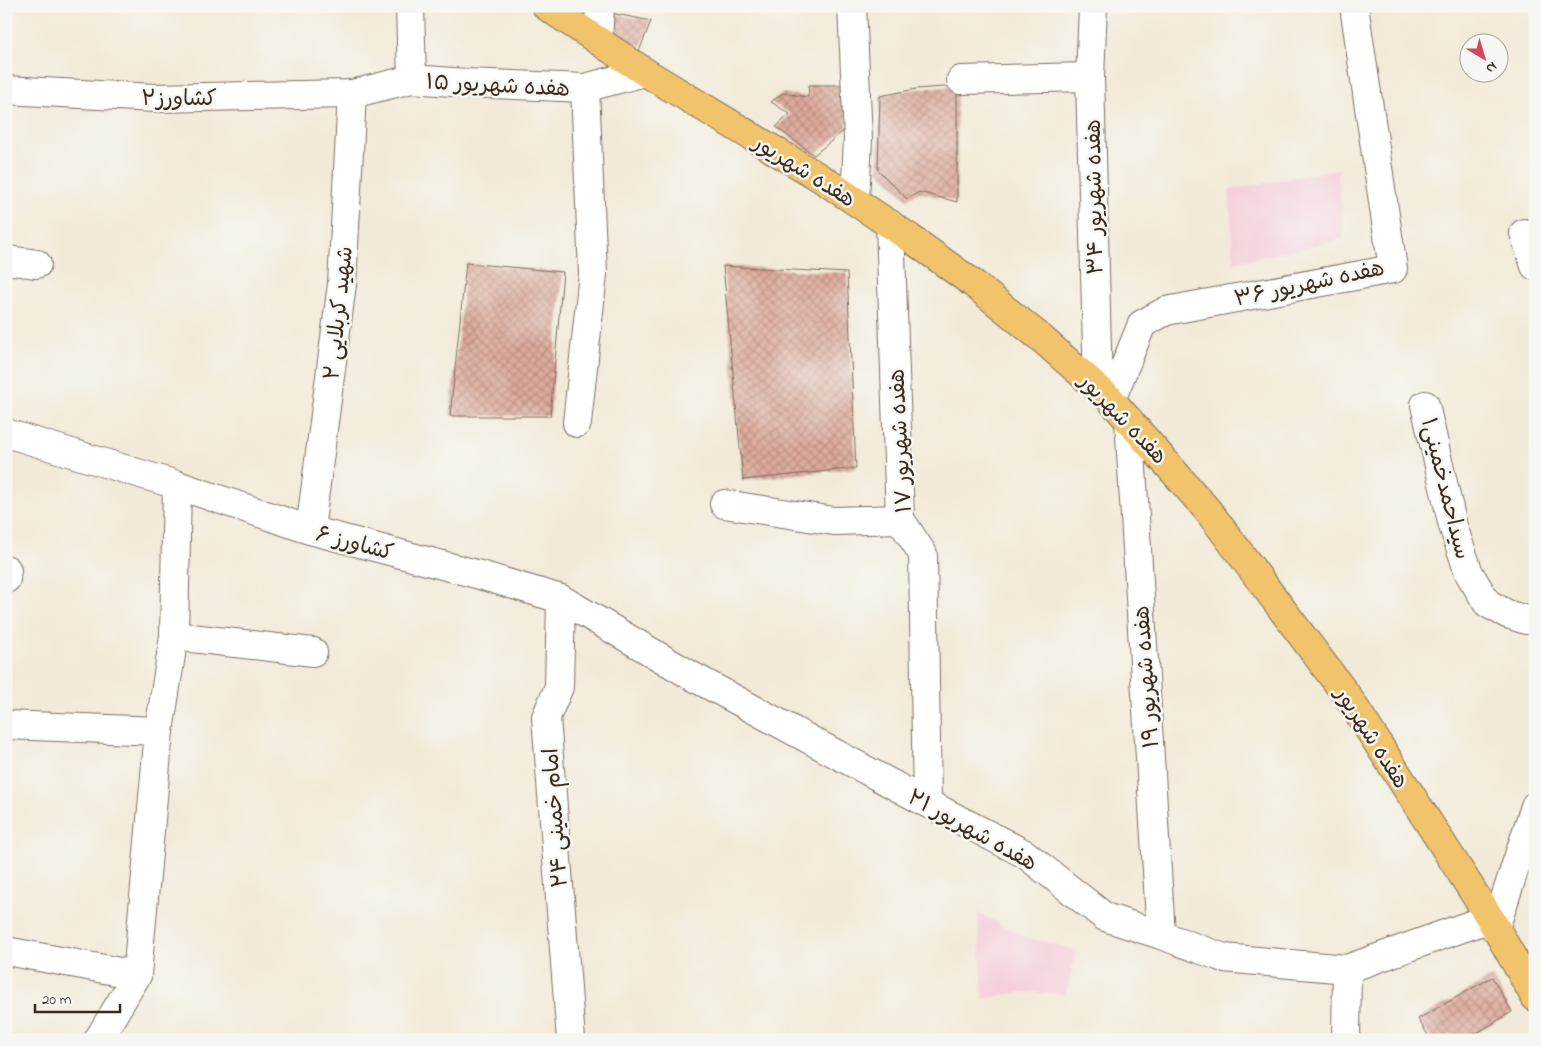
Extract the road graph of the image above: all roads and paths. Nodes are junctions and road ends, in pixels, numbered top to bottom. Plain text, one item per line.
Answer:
1 (410, 6) edge
2 (546, 6) edge
3 (600, 6) edge
4 (852, 6) edge
5 (1354, 6) edge
6 (1098, 7) edge
7 (598, 41) junction
8 (645, 72) junction
9 (1090, 77) junction
10 (412, 79) junction
11 (961, 80) dead end
12 (585, 88) junction
13 (6, 90) edge
14 (352, 94) junction
15 (855, 201) junction
16 (890, 224) junction
17 (1524, 233) dead end
18 (6, 260) edge
19 (37, 264) dead end
20 (1535, 266) edge
21 (1104, 394) junction
22 (1426, 405) dead end
23 (1129, 420) junction
24 (577, 423) dead end
25 (6, 433) edge
26 (177, 485) junction
27 (724, 504) dead end
28 (900, 519) junction
29 (310, 530) junction
30 (560, 600) junction
31 (1535, 619) edge
32 (174, 636) junction
33 (313, 652) dead end
34 (692, 676) joint
35 (6, 725) edge
36 (159, 731) junction
37 (926, 803) junction
38 (1535, 806) edge
39 (1492, 923) junction
40 (1161, 935) junction
41 (6, 951) edge
42 (1347, 969) junction
43 (137, 975) junction
44 (1535, 997) edge
45 (98, 1040) edge
46 (571, 1040) edge
47 (1346, 1040) edge

1 - 10 street
2 - 7 main road, هفده شهریور
3 - 7 street
4 - 15 street
5 - 21 street, هفده شهریور ۳۶
6 - 9 street, هفده شهریور ۳۴
7 - 8 main road, هفده شهریور
8 - 12 street, هفده شهریور ۱۵
8 - 15 main road, هفده شهریور
9 - 11 street
9 - 21 street, هفده شهریور ۳۴
10 - 12 street, هفده شهریور ۱۵
10 - 14 street, هفده شهریور ۱۵
12 - 24 street
13 - 14 street, کشاورز۲
14 - 29 street, شهید کربلایی ۲
15 - 16 main road, هفده شهریور
16 - 21 main road, هفده شهریور
16 - 28 street, هفده شهریور ۱۷
17 - 20 street
18 - 19 street
21 - 23 main road, هفده شهریور
22 - 31 street, سیداحمدخمینی۱
23 - 39 main road, هفده شهریور
23 - 40 street, هفده شهریور ۱۹
25 - 26 street, کشاورز ۶
26 - 29 street, کشاورز ۶
26 - 32 street
27 - 28 street
28 - 37 street, هفده شهریور ۱۷
29 - 30 street, کشاورز ۶
30 - 34 street, کشاورز ۶
30 - 46 street, امام خمینی ۲۴
32 - 33 street
32 - 36 street
34 - 37 street, هفده شهریور ۲۱
35 - 36 street
36 - 43 street
37 - 40 street, هفده شهریور ۲۱
38 - 39 street
39 - 42 street, هفده شهریور ۲۱
39 - 44 main road, هفده شهریور
40 - 42 street, هفده شهریور ۲۱
41 - 43 street
42 - 47 street
43 - 45 street

